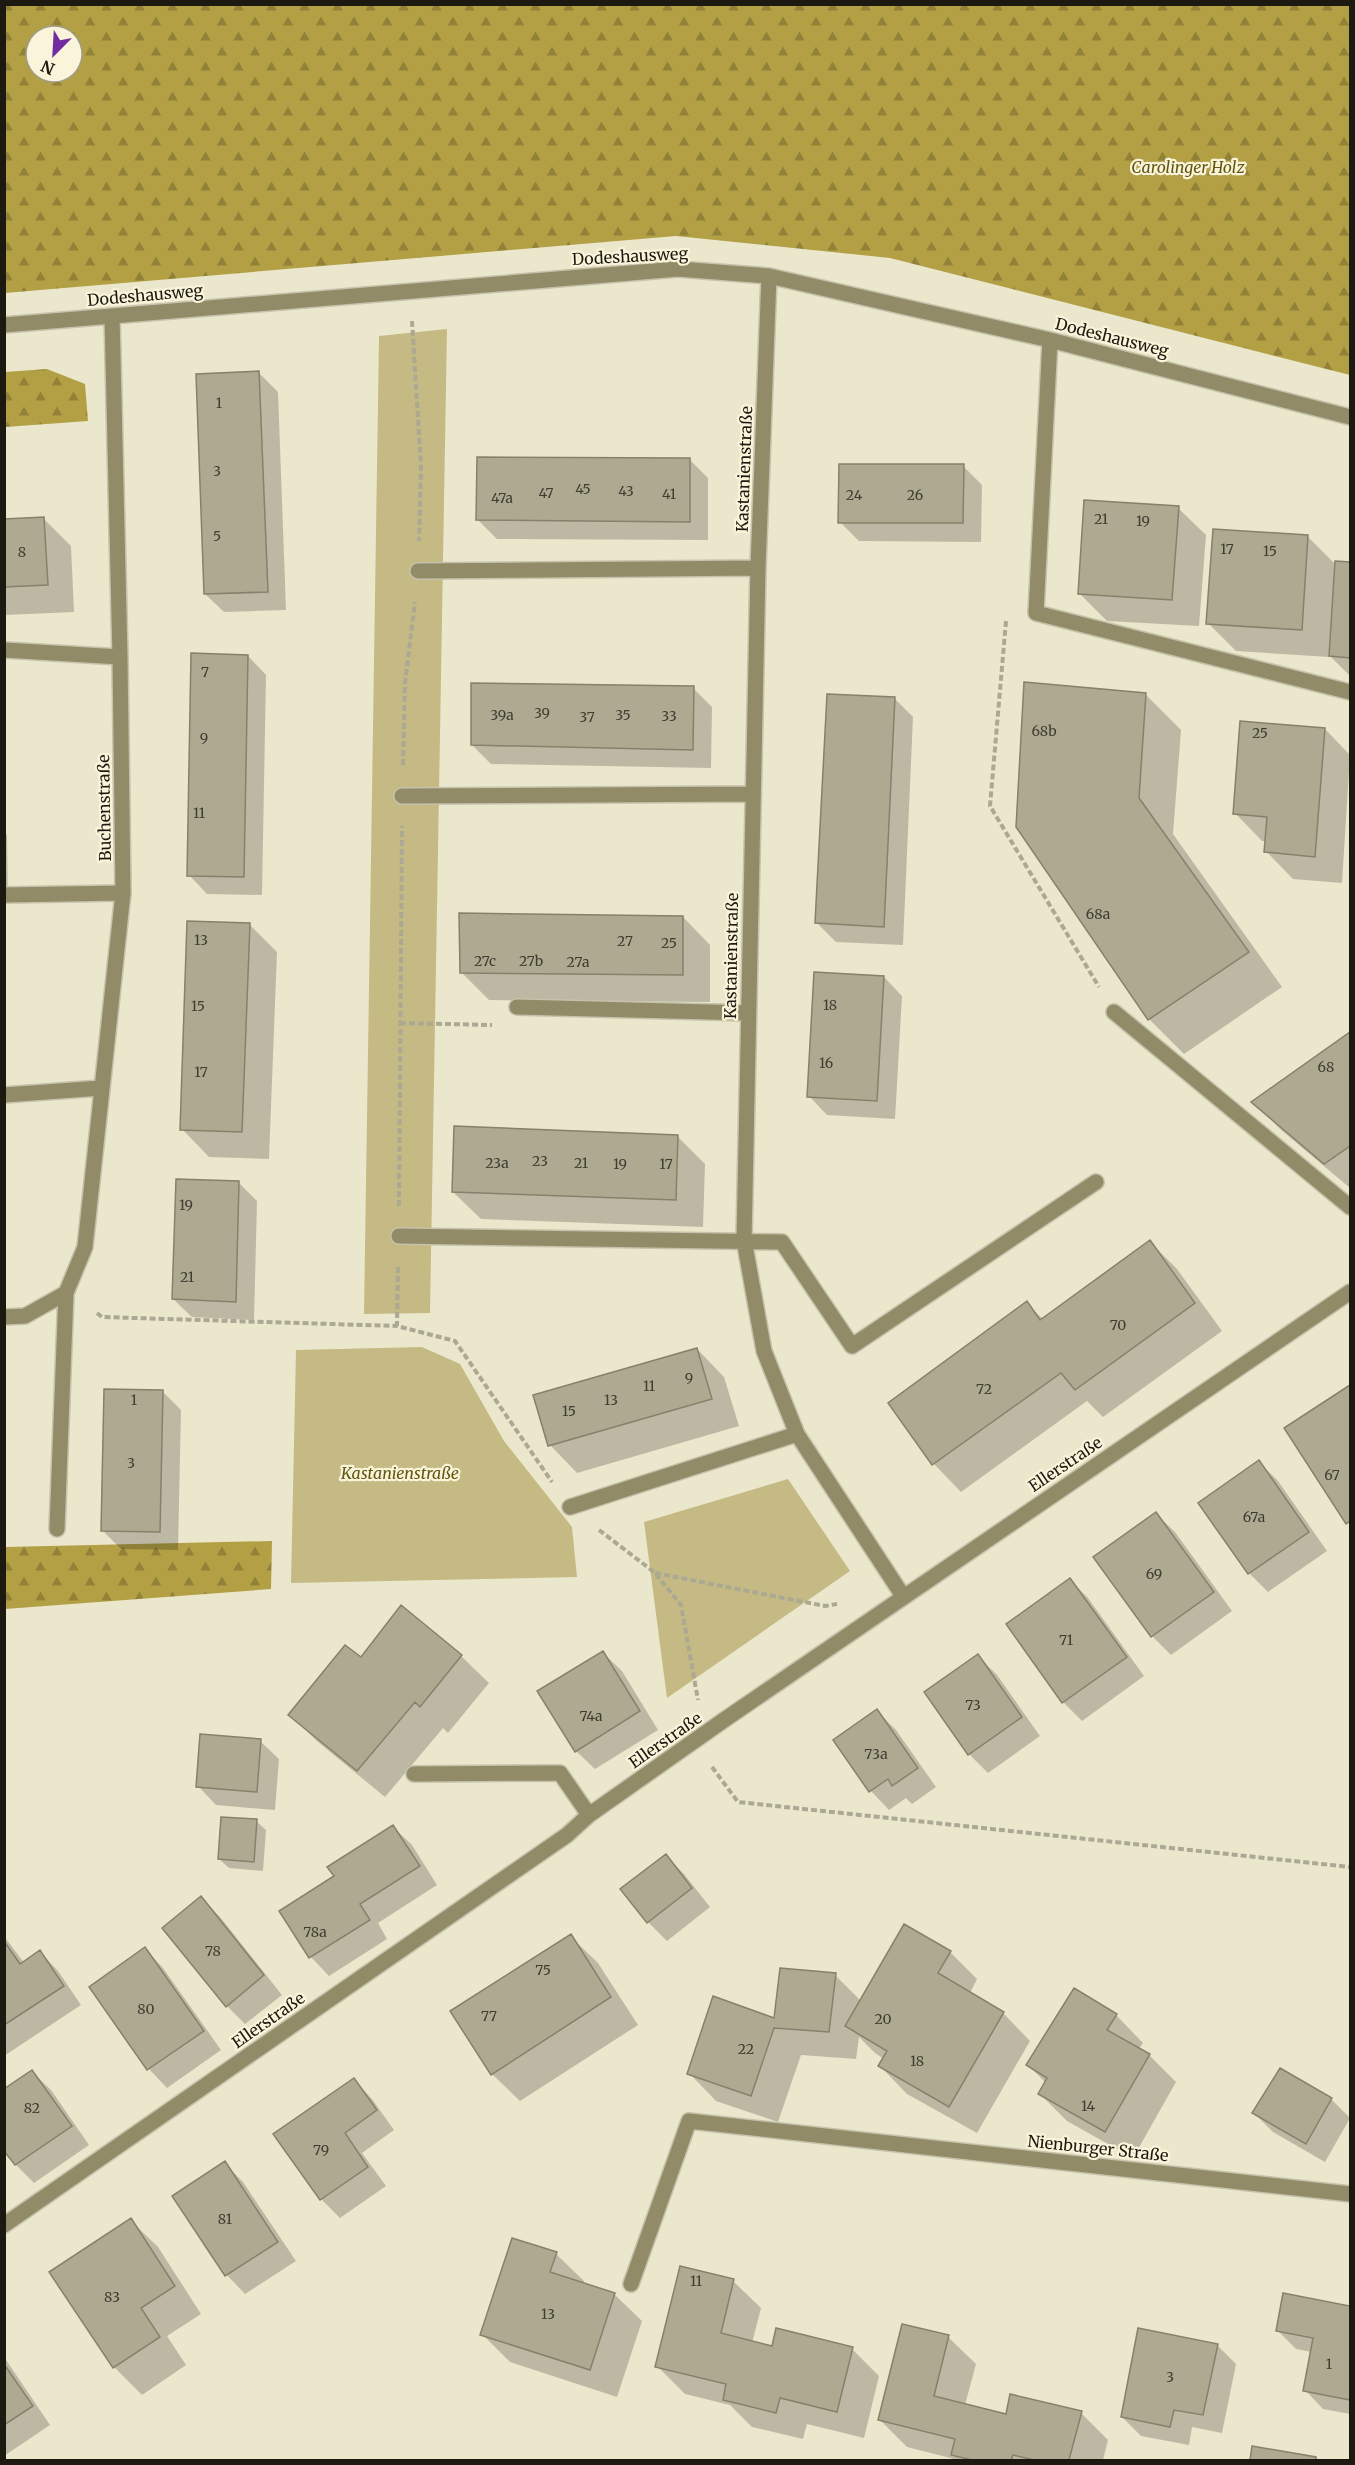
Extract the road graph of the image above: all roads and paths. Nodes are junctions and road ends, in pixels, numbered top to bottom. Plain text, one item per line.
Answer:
1 (769, 276) junction
2 (411, 290) junction
3 (112, 316) junction
4 (4, 325) edge
5 (1050, 340) junction
6 (1350, 417) edge
7 (758, 568) junction
8 (418, 571) junction
9 (1036, 613) junction
10 (4, 650) edge
11 (120, 657) junction
12 (1350, 692) edge
13 (752, 795) junction
14 (402, 796) junction
15 (123, 894) junction
16 (4, 895) edge
17 (517, 1007) joint
18 (1114, 1012) joint
19 (748, 1013) junction
20 (400, 1023) junction
21 (102, 1088) junction
22 (4, 1095) edge
23 (1096, 1182) dead end
24 (1350, 1208) edge
25 (399, 1236) junction
26 (744, 1240) junction
27 (1350, 1292) edge
28 (66, 1293) junction
29 (4, 1317) edge
30 (397, 1326) junction
31 (797, 1434) junction
32 (570, 1507) junction
33 (57, 1529) dead end
34 (654, 1572) junction
35 (903, 1596) junction
36 (848, 1603) dead end
37 (693, 1743) junction
38 (414, 1774) dead end
39 (589, 1815) junction
40 (1350, 1867) edge
41 (1350, 2194) edge
42 (4, 2224) edge
43 (631, 2284) dead end

1 - 2 street, Dodeshausweg
1 - 5 street, Dodeshausweg
1 - 7 street, Kastanienstraße
2 - 3 street, Dodeshausweg
2 - 8 path
3 - 4 street, Dodeshausweg
3 - 11 street, Buchenstraße
5 - 6 street, Dodeshausweg
5 - 9 street
7 - 8 street
7 - 13 street, Kastanienstraße
8 - 14 path
9 - 12 street
9 - 18 path
10 - 11 street
11 - 15 street, Buchenstraße
13 - 14 street
13 - 19 street, Kastanienstraße
14 - 20 path
15 - 16 street
15 - 21 street, Buchenstraße
17 - 19 street
17 - 20 path
18 - 24 street
19 - 26 street, Kastanienstraße
20 - 25 path
21 - 22 street
21 - 28 street, Buchenstraße
23 - 26 street
25 - 26 street
25 - 30 path
26 - 31 street, Kastanienstraße
27 - 35 street, Ellerstraße
28 - 29 street
28 - 30 path
28 - 33 street
30 - 32 path
31 - 32 street
31 - 35 street, Kastanienstraße
32 - 34 path
34 - 36 path
34 - 37 path
35 - 37 street, Ellerstraße
37 - 39 street, Ellerstraße
37 - 40 path
38 - 39 street
39 - 42 street, Ellerstraße
41 - 43 street, Nienburger Straße

